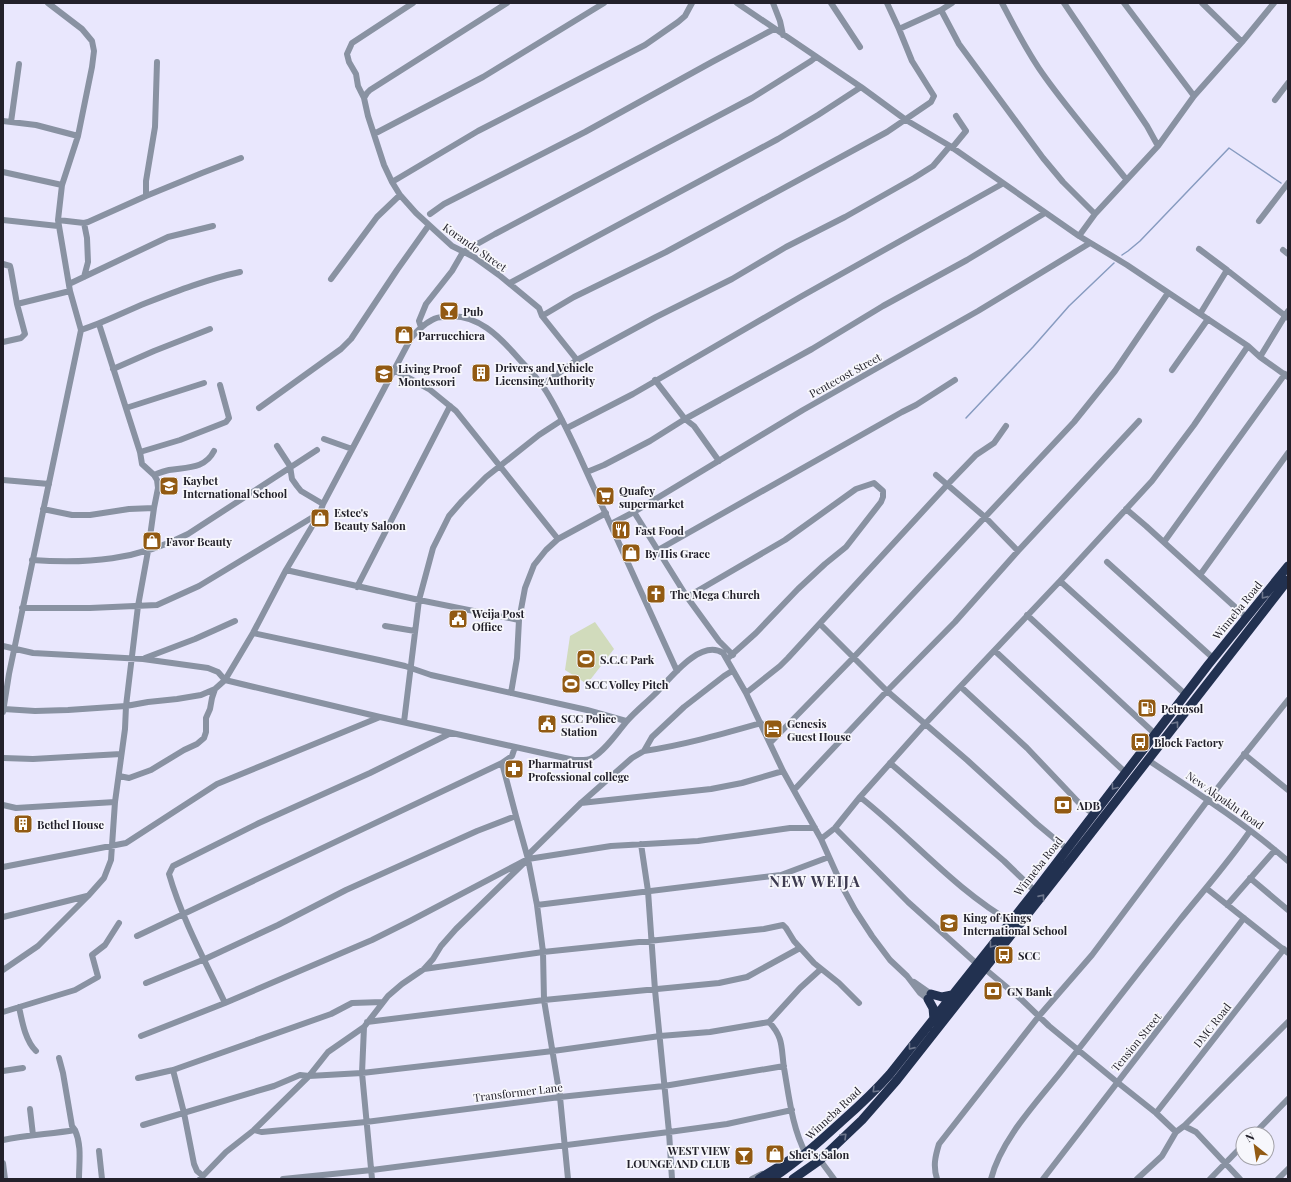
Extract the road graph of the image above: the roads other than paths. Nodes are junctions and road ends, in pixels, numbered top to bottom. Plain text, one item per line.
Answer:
1 (48, 3) edge
2 (413, 3) edge
3 (507, 3) edge
4 (604, 3) edge
5 (692, 3) edge
6 (737, 3) edge
7 (773, 3) edge
8 (831, 3) edge
9 (887, 3) edge
10 (950, 3) edge
11 (1002, 3) edge
12 (1064, 3) edge
13 (1124, 3) edge
14 (1202, 3) edge
15 (1274, 3) edge
16 (941, 10) junction
17 (774, 29) junction
18 (900, 29) junction
19 (783, 35) junction
20 (1242, 42) junction
21 (860, 47) dead end
22 (816, 57) junction
23 (157, 62) dead end
24 (19, 64) dead end
25 (1288, 83) edge
26 (861, 87) junction
27 (1194, 96) junction
28 (364, 98) junction
29 (1275, 100) dead end
30 (956, 116) dead end
31 (906, 120) junction
32 (3, 121) edge
33 (11, 122) junction
34 (374, 134) junction
35 (78, 136) junction
36 (1158, 146) junction
37 (951, 147) junction
38 (241, 158) dead end
39 (3, 172) edge
40 (1126, 179) junction
41 (392, 182) junction
42 (1288, 183) edge
43 (1002, 184) junction
44 (62, 185) junction
45 (146, 196) junction
46 (400, 196) junction
47 (1044, 213) junction
48 (430, 214) dead end
49 (1095, 214) junction
50 (3, 220) edge
51 (1259, 221) dead end
52 (58, 223) junction
53 (84, 223) junction
54 (429, 225) junction
55 (213, 226) dead end
56 (1079, 236) junction
57 (1090, 243) junction
58 (1199, 249) dead end
59 (463, 252) junction
60 (3, 264) edge
61 (1227, 270) junction
62 (240, 272) dead end
63 (84, 277) junction
64 (331, 279) dead end
65 (510, 283) junction
66 (69, 284) junction
67 (70, 292) junction
68 (1168, 293) junction
69 (17, 304) junction
70 (1200, 314) junction
71 (1287, 315) edge
72 (542, 316) junction
73 (1208, 319) junction
74 (99, 324) junction
75 (421, 327) junction
76 (210, 329) dead end
77 (81, 330) junction
78 (3, 342) edge
79 (1248, 346) junction
80 (1260, 357) junction
81 (577, 360) junction
82 (113, 369) junction
83 (394, 370) junction
84 (1172, 370) dead end
85 (1286, 375) edge
86 (655, 380) junction
87 (955, 380) dead end
88 (204, 383) dead end
89 (542, 385) junction
90 (220, 386) dead end
91 (450, 406) junction
92 (126, 408) junction
93 (259, 408) dead end
94 (685, 419) junction
95 (562, 420) junction
96 (1139, 421) dead end
97 (1006, 426) dead end
98 (567, 428) junction
99 (324, 439) dead end
100 (277, 446) dead end
101 (352, 449) junction
102 (317, 450) dead end
103 (214, 451) dead end
104 (140, 452) junction
105 (1288, 453) edge
106 (718, 461) junction
107 (500, 466) junction
108 (290, 468) junction
109 (587, 472) junction
110 (154, 475) junction
111 (936, 475) dead end
112 (3, 480) edge
113 (49, 484) junction
114 (948, 484) junction
115 (323, 504) junction
116 (154, 508) junction
117 (43, 509) junction
118 (1126, 509) junction
119 (634, 512) junction
120 (320, 513) junction
121 (606, 513) junction
122 (986, 518) junction
123 (610, 524) junction
124 (558, 539) junction
125 (1164, 542) junction
126 (658, 550) junction
127 (148, 551) junction
128 (1018, 551) junction
129 (32, 560) junction
130 (1107, 562) dead end
131 (1288, 566) edge
132 (286, 570) junction
133 (1200, 575) junction
134 (1288, 580) edge
135 (1060, 581) junction
136 (357, 587) junction
137 (687, 597) junction
138 (419, 600) junction
139 (138, 606) junction
140 (22, 608) junction
141 (1027, 616) junction
142 (1246, 617) junction
143 (519, 620) junction
144 (235, 621) dead end
145 (820, 624) junction
146 (385, 626) dead end
147 (415, 631) junction
148 (253, 632) junction
149 (3, 646) edge
150 (14, 649) junction
151 (995, 651) junction
152 (732, 655) junction
153 (132, 658) junction
154 (853, 658) junction
155 (1214, 658) junction
156 (143, 659) junction
157 (727, 659) junction
158 (410, 669) junction
159 (677, 671) junction
160 (732, 671) junction
161 (225, 680) junction
162 (961, 687) junction
163 (215, 688) junction
164 (887, 691) junction
165 (511, 693) junction
166 (746, 693) junction
167 (1185, 694) junction
168 (1288, 700) edge
169 (126, 706) junction
170 (3, 711) edge
171 (380, 717) junction
172 (626, 721) junction
173 (404, 722) junction
174 (761, 723) junction
175 (926, 724) junction
176 (451, 733) junction
177 (1154, 733) junction
178 (770, 743) junction
179 (515, 747) junction
180 (644, 751) junction
181 (121, 754) junction
182 (1244, 754) junction
183 (3, 758) edge
184 (1148, 760) junction
185 (502, 763) junction
186 (890, 763) junction
187 (783, 771) junction
188 (1125, 772) junction
189 (119, 776) junction
190 (794, 790) junction
191 (1288, 790) edge
192 (860, 798) junction
193 (1208, 800) junction
194 (115, 802) junction
195 (581, 803) junction
196 (3, 805) edge
197 (1094, 814) junction
198 (516, 816) junction
199 (815, 828) junction
200 (835, 828) junction
201 (1250, 831) junction
202 (821, 839) junction
203 (641, 844) junction
204 (111, 846) junction
205 (1067, 849) junction
206 (1275, 850) junction
207 (829, 857) junction
208 (528, 859) junction
209 (1288, 861) edge
210 (3, 867) edge
211 (1250, 878) junction
212 (1206, 888) junction
213 (1035, 890) junction
214 (648, 891) junction
215 (88, 896) junction
216 (537, 905) junction
217 (1227, 905) junction
218 (1288, 910) edge
219 (184, 914) junction
220 (3, 917) edge
221 (1244, 918) junction
222 (120, 923) dead end
223 (1014, 924) junction
224 (137, 936) dead end
225 (652, 940) junction
226 (800, 948) junction
227 (1286, 951) edge
228 (543, 952) junction
229 (205, 960) junction
230 (981, 967) junction
231 (424, 969) junction
232 (821, 969) junction
233 (3, 970) edge
234 (146, 983) dead end
235 (655, 990) junction
236 (952, 995) junction
237 (930, 997) junction
238 (544, 1000) junction
239 (383, 1002) junction
240 (225, 1003) junction
241 (859, 1003) dead end
242 (19, 1007) junction
243 (943, 1007) junction
244 (3, 1012) edge
245 (951, 1013) junction
246 (1039, 1016) junction
247 (934, 1019) junction
248 (770, 1022) junction
249 (1288, 1022) edge
250 (365, 1024) junction
251 (141, 1036) dead end
252 (660, 1036) junction
253 (1078, 1050) junction
254 (36, 1051) dead end
255 (553, 1051) junction
256 (59, 1058) dead end
257 (901, 1060) junction
258 (784, 1066) junction
259 (908, 1067) junction
260 (23, 1068) dead end
261 (173, 1070) junction
262 (3, 1071) edge
263 (362, 1073) junction
264 (309, 1076) junction
265 (138, 1078) dead end
266 (1116, 1082) junction
267 (664, 1086) junction
268 (560, 1097) junction
269 (1288, 1099) edge
270 (30, 1109) dead end
271 (792, 1110) junction
272 (184, 1113) junction
273 (1156, 1113) junction
274 (366, 1122) junction
275 (143, 1125) dead end
276 (1184, 1126) junction
277 (1262, 1126) edge
278 (74, 1130) junction
279 (254, 1130) junction
280 (669, 1132) junction
281 (1176, 1132) junction
282 (33, 1135) junction
283 (3, 1140) edge
284 (564, 1145) junction
285 (99, 1151) dead end
286 (1235, 1153) edge
287 (806, 1154) junction
288 (818, 1161) junction
289 (3, 1164) edge
290 (1225, 1164) junction
291 (779, 1166) junction
292 (1288, 1169) edge
293 (372, 1170) junction
294 (201, 1177) edge
295 (5, 1179) edge
296 (79, 1179) edge
297 (102, 1179) edge
298 (283, 1179) edge
299 (372, 1179) edge
300 (568, 1179) edge
301 (672, 1179) edge
302 (752, 1179) edge
303 (759, 1179) edge
304 (771, 1179) edge
305 (793, 1179) edge
306 (804, 1179) edge
307 (834, 1179) edge
308 (937, 1179) edge
309 (991, 1179) edge
310 (1043, 1179) edge
311 (1137, 1179) edge
312 (1210, 1179) edge
313 (1240, 1179) edge
314 (1278, 1179) edge

1 - 35 street
2 - 28 street, Korando Street
3 - 28 street
4 - 34 street
5 - 41 street
6 - 17 street
7 - 19 street
8 - 21 street
9 - 18 street
10 - 16 street
11 - 40 street
12 - 36 street
13 - 27 street
14 - 20 street
15 - 20 street
16 - 18 street
16 - 49 street
17 - 19 street
17 - 48 street
18 - 31 street
19 - 22 street
20 - 27 street
22 - 26 street
22 - 59 street
23 - 45 street
24 - 33 street
25 - 29 street
26 - 31 street
26 - 65 street
27 - 36 street
28 - 34 street, Korando Street
30 - 37 street
31 - 37 street
31 - 72 street
32 - 33 street
33 - 35 street
34 - 41 street, Korando Street
35 - 44 street
36 - 40 street
37 - 43 street
37 - 81 street
38 - 45 street
39 - 44 street
40 - 49 street
41 - 46 street, Korando Street
42 - 51 street
43 - 47 street
43 - 86 street
44 - 52 street
45 - 53 street
46 - 54 street, Korando Street
46 - 64 street
47 - 56 street
47 - 94 street
49 - 56 street
50 - 52 street
52 - 53 street
52 - 66 street
53 - 63 street
54 - 59 street, Korando Street
54 - 93 street
55 - 63 street
56 - 57 street
57 - 68 street
57 - 106 street, Pentecost Street
58 - 61 street
59 - 65 street, Korando Street
59 - 75 street
60 - 69 street
61 - 70 street
61 - 71 street
62 - 74 street
63 - 66 street
65 - 72 street, Korando Street
66 - 67 street
67 - 69 street
67 - 77 street
68 - 70 street
68 - 122 street
69 - 78 street
70 - 73 street
71 - 80 street
72 - 81 street, Korando Street
73 - 79 street
73 - 84 street
74 - 77 street
74 - 82 street
75 - 83 street
75 - 89 street
76 - 82 street
77 - 113 street
79 - 80 street
79 - 118 street
80 - 85 street
81 - 89 street
82 - 92 street
83 - 91 street
83 - 101 street
85 - 125 street
86 - 94 street
86 - 98 street
87 - 126 street
88 - 92 street
89 - 95 street
90 - 104 street
91 - 107 street
91 - 136 street
92 - 104 street
94 - 106 street
94 - 109 street
95 - 98 street
95 - 107 street
96 - 128 street
97 - 114 street
98 - 109 street
99 - 101 street
100 - 108 street
101 - 115 street
102 - 108 street
103 - 110 street
104 - 110 street
105 - 133 street
106 - 119 street, Pentecost Street
107 - 124 street
107 - 138 street
108 - 115 street
108 - 127 street
109 - 121 street
110 - 116 street
111 - 114 street
112 - 113 street
113 - 117 street
114 - 122 street
114 - 145 street
115 - 120 street
116 - 117 street
116 - 127 street
117 - 129 street
118 - 125 street
118 - 135 street
119 - 123 street, Pentecost Street
119 - 126 street
120 - 132 street
120 - 139 street
121 - 123 street
121 - 124 street
122 - 128 street
122 - 154 street
123 - 159 street
124 - 143 street
125 - 133 street
126 - 137 street
127 - 129 street
127 - 139 street
128 - 164 street
129 - 140 street
130 - 155 street
131 -> 142 highway, Winneba Road
132 - 136 street
132 - 148 street
133 - 142 street
184 -> 134 highway, Winneba Road
135 - 141 street
135 - 167 street
136 - 138 street
137 - 152 street
137 - 152 street
138 - 143 street
138 - 147 street
139 - 140 street
139 - 153 street
140 - 150 street
141 - 151 street
141 - 177 street
142 - 155 highway, Winneba Road
143 - 165 street
144 - 156 street
145 - 154 street
145 - 166 street
146 - 147 street
147 - 158 street
148 - 158 street
148 - 161 street
149 - 150 street
150 - 153 street
150 - 170 street
151 - 162 street
151 - 188 street
152 - 157 street
153 - 156 street
153 - 169 street
154 - 164 street
154 - 178 street
155 - 167 highway, Winneba Road
156 - 161 street
157 - 159 street
157 - 160 street
158 - 165 street
158 - 173 street
159 - 172 street
160 - 166 street
160 - 180 street
161 - 163 street
161 - 171 street
162 - 175 street
162 - 197 street
163 - 169 street
163 - 189 street
164 - 175 street
164 - 190 street
165 - 172 street
166 - 174 street
167 - 177 highway, Winneba Road
168 - 182 street
169 - 170 street
169 - 181 street
171 - 173 street
171 - 204 street
172 - 179 street
173 - 176 street
174 - 178 street
174 - 180 street
175 - 186 street
175 - 205 street
176 - 179 street
176 - 219 street
177 - 188 highway, Winneba Road
178 - 187 street
179 - 185 street
180 - 195 street
181 - 183 street
181 - 189 street
182 - 191 street
182 - 193 street
184 - 193 street, New Akpaklu Road
223 -> 184 highway, Winneba Road
185 - 198 street
185 - 219 street
186 - 192 street
186 - 213 street
187 - 190 street
187 - 195 street
188 -> 197 highway, Winneba Road
189 - 194 street
190 - 199 street
192 - 200 street
192 - 223 street
193 - 201 street, New Akpaklu Road
193 - 246 street
194 - 196 street
194 - 204 street
195 - 208 street
197 - 205 highway, Winneba Road
198 - 208 street
198 - 229 street
199 - 202 street
199 - 203 street
200 - 202 street
200 - 230 street
201 - 206 street, New Akpaklu Road
201 - 212 street
202 - 207 street
203 - 208 street
203 - 214 street
204 - 210 street
204 - 215 street
205 - 213 highway, Winneba Road
206 - 209 street, New Akpaklu Road
206 - 211 street
207 - 214 street
207 - 237 street
208 - 216 street
208 - 231 street
208 - 240 street
211 - 217 street
211 - 218 street
212 - 217 street
212 - 253 street
213 - 223 highway, Winneba Road
214 - 216 street
214 - 225 street
215 - 220 street
215 - 233 street
216 - 228 street
217 - 221 street
219 - 224 street
219 - 229 street
221 - 227 street
221 - 266 street, Tension Street
222 - 242 street
223 - 230 highway, Winneba Road
225 - 226 street
225 - 228 street
225 - 235 street
226 - 232 street
226 - 235 street
227 - 273 street, DMC Road
228 - 231 street
228 - 238 street
229 - 234 street
229 - 240 street
230 - 236 highway, Winneba Road
230 - 245 highway, Winneba Road
230 - 246 street
231 - 239 street
232 - 241 street
232 - 248 street
235 - 238 street
235 - 252 street
236 - 237 highway
236 - 243 highway, Winneba Road
237 - 243 street
237 - 247 highway
238 - 250 street
238 - 255 street
239 - 250 street
239 - 261 street
240 - 251 street
242 - 244 street
242 - 254 street
243 - 245 street
243 - 247 highway, Winneba Road
245 - 259 highway, Winneba Road
246 - 253 street
246 - 308 street
247 -> 257 highway, Winneba Road
248 - 252 street
248 - 258 street
249 - 276 street
250 - 263 street
250 - 264 street
252 - 255 street
252 - 267 street
253 - 266 street
253 - 309 street
255 - 263 street
255 - 268 street
256 - 278 street
257 - 259 highway
257 -> 287 highway, Winneba Road
258 - 267 street, Transformer Lane
258 - 271 street
288 -> 259 highway, Winneba Road
260 - 262 street
261 - 265 street
261 - 272 street
263 - 264 street
263 - 274 street
264 - 272 street
264 - 279 street
266 - 273 street
266 - 310 street, Tension Street
267 - 268 street, Transformer Lane
267 - 280 street
268 - 274 street, Transformer Lane
268 - 284 street
269 - 277 street
270 - 282 street
271 - 280 street
271 - 287 street
272 - 275 street
272 - 294 street
273 - 281 street
274 - 279 street, Transformer Lane
274 - 293 street
276 - 281 street
276 - 290 street
278 - 282 street
278 - 296 street
279 - 294 street
280 - 284 street
280 - 301 street
281 - 311 street
282 - 283 street
284 - 293 street
284 - 300 street
285 - 297 street
286 - 290 street
287 - 291 highway
287 - 304 highway, Winneba Road
288 - 305 highway, Winneba Road
288 - 306 highway
288 - 307 street
289 - 295 street
290 - 312 street
290 - 313 street
291 - 302 street
291 - 303 highway
292 - 314 street
293 - 298 street
293 - 299 street

